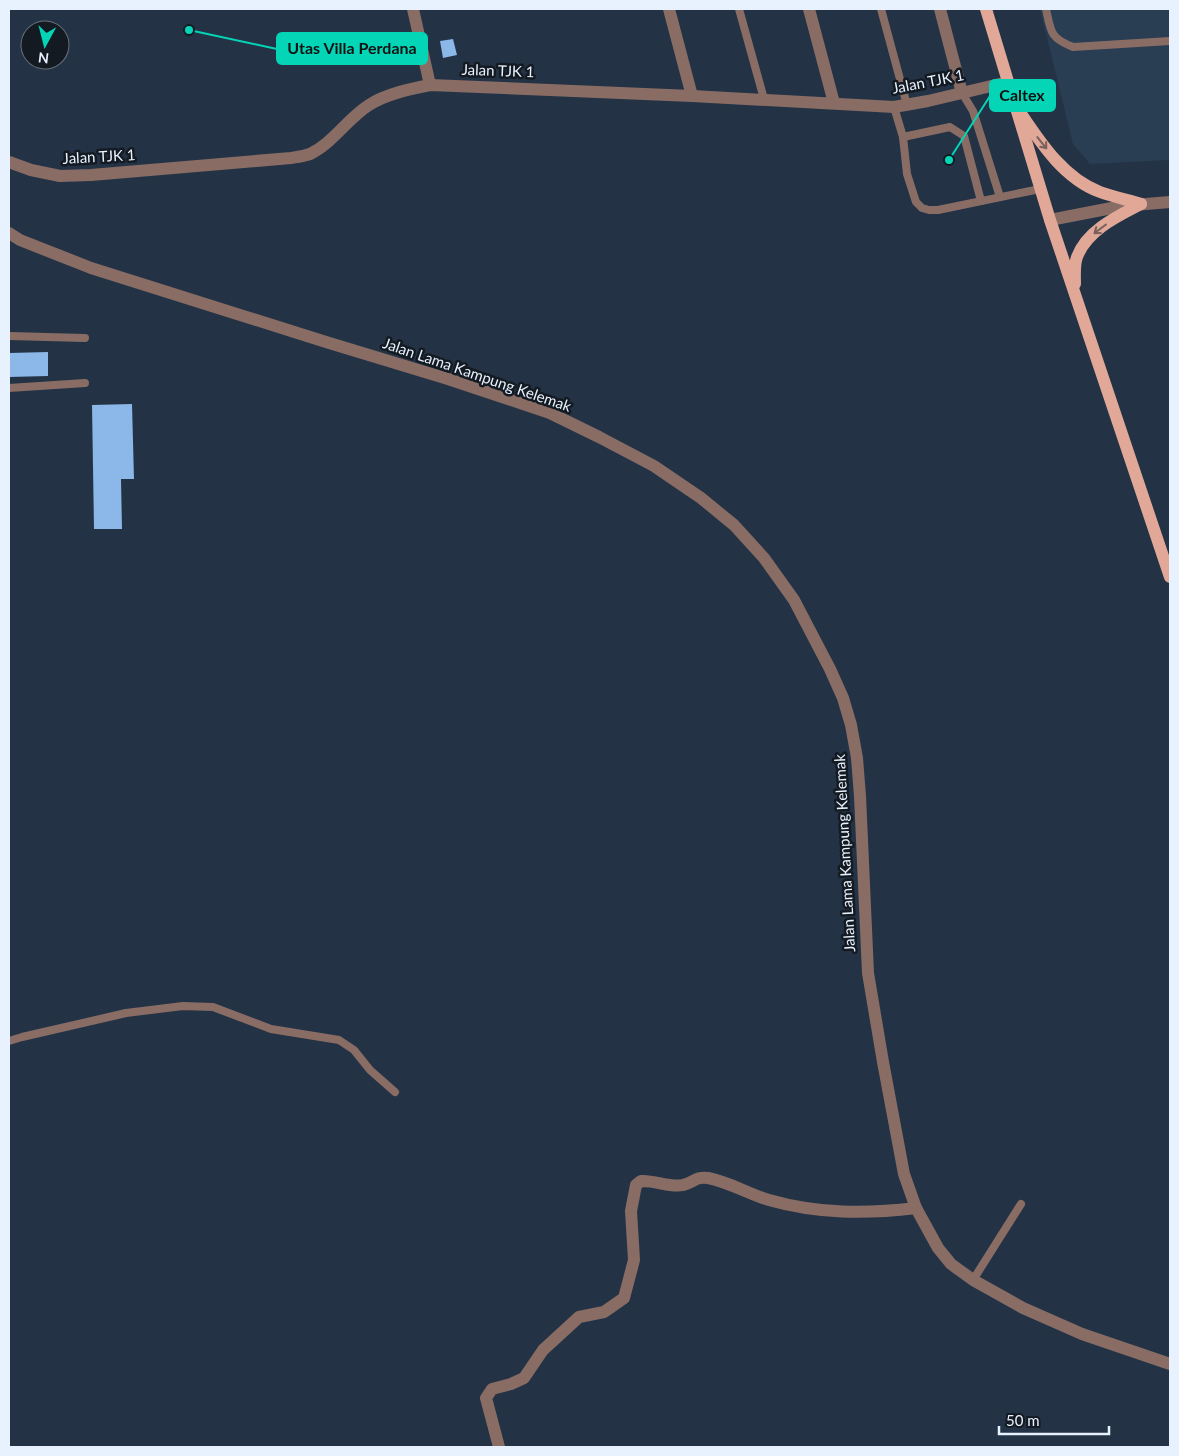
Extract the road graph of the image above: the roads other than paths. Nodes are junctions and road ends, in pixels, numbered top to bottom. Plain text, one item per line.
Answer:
1 (413, 9) edge
2 (669, 9) edge
3 (740, 9) edge
4 (809, 9) edge
5 (881, 9) edge
6 (940, 9) edge
7 (986, 9) edge
8 (1046, 9) edge
9 (1170, 42) edge
10 (1008, 82) junction
11 (430, 84) junction
12 (962, 93) junction
13 (692, 96) junction
14 (764, 99) junction
15 (834, 103) junction
16 (1014, 103) junction
17 (901, 106) junction
18 (903, 137) junction
19 (9, 162) edge
20 (1040, 188) junction
21 (1000, 197) junction
22 (981, 201) junction
23 (1170, 202) edge
24 (1142, 204) junction
25 (1050, 220) junction
26 (9, 233) edge
27 (1075, 294) junction
28 (9, 336) edge
29 (84, 338) dead end
30 (85, 383) dead end
31 (9, 388) edge
32 (1170, 577) edge
33 (9, 1041) edge
34 (395, 1092) dead end
35 (1021, 1204) dead end
36 (916, 1208) junction
37 (973, 1280) junction
38 (1170, 1364) edge
39 (499, 1447) edge

1 - 11 street
2 - 13 street
3 - 14 lane
4 - 15 street
5 - 17 lane
6 - 12 street
7 - 10 main road
8 - 9 lane
10 - 12 street, Jalan TJK 1
10 - 16 main road
11 - 13 street, Jalan TJK 1
11 - 19 street, Jalan TJK 1
12 - 17 street, Jalan TJK 1
12 - 21 lane
13 - 14 street, Jalan TJK 1
14 - 15 street, Jalan TJK 1
15 - 17 street, Jalan TJK 1
16 - 20 main road
16 -> 24 main road
17 - 18 lane
18 - 22 lane
18 - 22 lane
20 - 21 lane
20 - 25 main road
21 - 22 lane
23 - 24 street
24 - 25 street
24 -> 27 main road
25 - 27 main road
26 - 36 street, Jalan Lama Kampung Kelemak
27 - 32 main road
28 - 29 lane
30 - 31 lane
33 - 34 lane
35 - 37 lane
36 - 37 street, Jalan Lama Kampung Kelemak
36 - 39 street
37 - 38 street, Jalan Lama Kampung Kelemak

